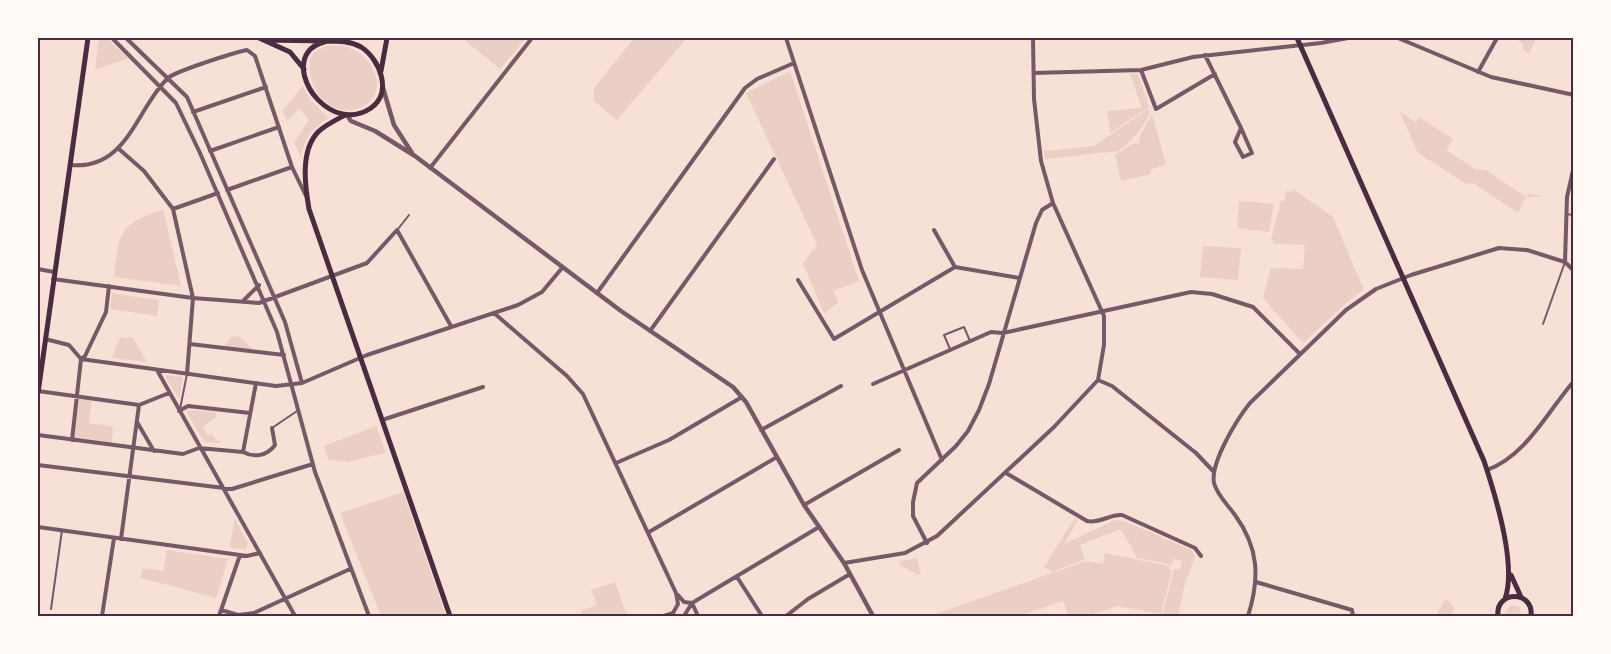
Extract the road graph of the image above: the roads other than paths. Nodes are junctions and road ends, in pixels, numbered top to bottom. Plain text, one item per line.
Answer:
1 (88, 38) edge
2 (112, 38) edge
3 (126, 38) edge
4 (258, 38) edge
5 (334, 38) edge
6 (387, 38) edge
7 (532, 38) edge
8 (786, 38) edge
9 (1033, 38) edge
10 (1297, 38) edge
11 (1348, 38) edge
12 (1398, 38) edge
13 (1497, 38) edge
14 (267, 40) junction
15 (327, 41) junction
16 (1300, 45) junction
17 (1205, 55) junction
18 (794, 63) junction
19 (1141, 70) junction
20 (305, 71) junction
21 (1478, 72) junction
22 (1034, 73) junction
23 (381, 74) junction
24 (1215, 74) junction
25 (168, 78) junction
26 (382, 82) junction
27 (161, 87) junction
28 (266, 87) junction
29 (1574, 95) edge
30 (193, 112) junction
31 (346, 115) junction
32 (279, 127) junction
33 (1241, 128) junction
34 (118, 149) junction
35 (210, 151) junction
36 (414, 156) junction
37 (774, 159) dead end
38 (71, 166) junction
39 (1574, 166) edge
40 (292, 167) junction
41 (430, 168) junction
42 (227, 190) junction
43 (218, 193) junction
44 (308, 200) junction
45 (1053, 203) junction
46 (173, 208) junction
47 (1566, 214) junction
48 (409, 215) dead end
49 (1574, 215) edge
50 (397, 230) junction
51 (934, 230) dead end
52 (1565, 262) junction
53 (562, 268) junction
54 (955, 268) junction
55 (38, 269) edge
56 (1574, 271) edge
57 (54, 272) junction
58 (332, 277) junction
59 (1019, 278) junction
60 (1404, 278) junction
61 (53, 279) junction
62 (798, 280) dead end
63 (259, 285) junction
64 (110, 286) junction
65 (597, 293) junction
66 (193, 298) junction
67 (274, 298) junction
68 (266, 301) junction
69 (242, 302) junction
70 (878, 312) junction
71 (1103, 312) junction
72 (494, 313) junction
73 (1543, 324) dead end
74 (451, 326) junction
75 (650, 331) junction
76 (1003, 334) junction
77 (45, 339) junction
78 (970, 341) junction
79 (190, 344) junction
80 (950, 349) junction
81 (1299, 353) junction
82 (284, 355) junction
83 (360, 358) junction
84 (81, 359) junction
85 (157, 369) junction
86 (903, 370) junction
87 (188, 374) junction
88 (1098, 380) junction
89 (1574, 381) edge
90 (256, 383) junction
91 (302, 383) junction
92 (873, 384) dead end
93 (293, 386) junction
94 (483, 386) dead end
95 (841, 386) dead end
96 (38, 392) edge
97 (169, 393) junction
98 (77, 396) junction
99 (742, 397) junction
100 (140, 405) junction
101 (299, 410) junction
102 (179, 411) junction
103 (250, 413) junction
104 (382, 420) junction
105 (138, 422) junction
106 (272, 428) joint
107 (761, 430) junction
108 (38, 435) edge
109 (72, 440) junction
110 (199, 448) junction
111 (134, 449) junction
112 (899, 450) dead end
113 (154, 451) junction
114 (242, 452) junction
115 (777, 457) junction
116 (942, 460) junction
117 (616, 463) junction
118 (313, 464) junction
119 (38, 465) edge
120 (1487, 470) junction
121 (1214, 472) junction
122 (1006, 473) junction
123 (131, 476) junction
124 (223, 488) junction
125 (804, 505) junction
126 (38, 527) edge
127 (819, 527) junction
128 (62, 530) junction
129 (649, 532) junction
130 (114, 538) junction
131 (121, 539) junction
132 (927, 543) junction
133 (260, 554) junction
134 (240, 555) junction
135 (1201, 556) dead end
136 (844, 563) junction
137 (350, 569) junction
138 (1509, 570) junction
139 (850, 574) junction
140 (737, 577) junction
141 (1256, 582) junction
142 (676, 593) junction
143 (1521, 597) junction
144 (285, 598) junction
145 (1505, 598) junction
146 (692, 603) junction
147 (52, 609) dead end
148 (221, 610) junction
149 (674, 615) edge
150 (102, 616) edge
151 (219, 616) edge
152 (295, 616) edge
153 (370, 616) edge
154 (450, 616) edge
155 (664, 616) edge
156 (684, 616) edge
157 (698, 616) edge
158 (762, 616) edge
159 (786, 616) edge
160 (873, 616) edge
161 (1248, 616) edge
162 (1352, 616) edge
163 (1498, 616) edge
164 (1532, 616) edge

1 - 38 main road
2 - 27 street
3 - 25 street
4 - 14 main road
5 - 15 main road
6 - 23 main road
7 - 41 street
8 - 18 street
9 - 22 street
10 - 16 main road
11 - 16 street
12 - 21 street
13 - 21 street
14 - 15 main road
14 - 20 main road
15 - 20 main road
15 - 23 main road
16 - 17 street
16 - 60 main road
17 - 19 street
17 - 24 street
18 - 65 street
18 - 70 street
19 - 22 street
19 - 24 street
20 - 31 main road
21 - 29 street
22 - 45 street
23 - 26 main road
24 - 33 street
25 - 27 street
25 - 28 street
25 - 30 street
26 - 31 main road
26 - 36 street
27 - 34 street
27 - 43 street
28 - 30 street
28 - 32 street
30 - 35 street
31 - 36 street
31 - 44 main road
32 - 35 street
32 - 40 street
33 - 33 street
34 - 38 street
34 - 46 street
35 - 42 street
36 - 41 street
37 - 75 street
38 - 57 main road
39 - 47 street
40 - 42 street
40 - 44 street
41 - 53 street
42 - 67 street
43 - 46 street
43 - 63 street
44 - 58 main road
45 - 59 street
45 - 71 street
46 - 66 street
47 - 49 lane
47 - 52 street
48 - 50 lane
50 - 58 street
50 - 74 street
51 - 54 street
52 - 56 street
52 - 60 street
52 - 73 lane
53 - 65 street
53 - 72 street
54 - 59 street
54 - 70 street
55 - 57 street
57 - 61 main road
58 - 67 street
58 - 83 main road
59 - 76 street
60 - 81 street
60 - 120 main road
61 - 64 street
61 - 77 main road
62 - 70 street
63 - 68 street
63 - 69 street
64 - 66 street
64 - 84 street
65 - 75 street
66 - 69 street
66 - 79 street
67 - 68 street
67 - 91 street
68 - 69 street
68 - 82 street
70 - 86 street
71 - 76 street
71 - 81 street
71 - 88 street
72 - 74 street
72 - 117 street
74 - 83 street
75 - 99 street
76 - 78 street
76 - 116 street
77 - 84 street
77 - 96 main road
78 - 80 street
78 - 80 lane
79 - 82 street
79 - 87 street
80 - 86 street
81 - 121 street
82 - 93 street
83 - 91 street
83 - 104 main road
84 - 85 street
84 - 98 street
85 - 87 street
85 - 97 street
86 - 92 street
86 - 116 street
87 - 90 street
87 - 102 lane
88 - 121 street
88 - 122 street
89 - 120 street
90 - 93 street
90 - 103 street
91 - 93 street
93 - 101 street
94 - 104 street
95 - 107 street
96 - 98 street
97 - 100 street
97 - 102 street
98 - 100 street
98 - 109 street
99 - 107 street
99 - 117 street
100 - 105 street
101 - 106 lane
101 - 118 street
102 - 103 street
102 - 110 street
103 - 114 street
104 - 154 main road
105 - 111 street
105 - 113 street
106 - 114 street
107 - 115 street
108 - 109 street
109 - 111 street
110 - 113 street
110 - 114 street
110 - 124 street
111 - 113 street
111 - 123 street
112 - 125 street
115 - 125 street
115 - 129 street
116 - 132 street
117 - 129 street
118 - 124 street
118 - 137 street
119 - 123 street
120 - 138 main road
121 - 141 street
122 - 132 street
122 - 135 street
123 - 124 street
123 - 131 street
124 - 133 street
125 - 127 street
126 - 128 street
127 - 136 street
127 - 140 street
128 - 130 street
128 - 147 lane
129 - 142 street
130 - 131 street
130 - 150 street
131 - 134 street
132 - 136 street
133 - 134 street
133 - 144 street
134 - 148 street
136 - 139 street
137 - 144 street
137 - 153 street
138 - 143 main road
138 - 145 main road
139 - 159 street
139 - 160 street
140 - 146 street
140 - 158 street
141 - 161 street
141 - 162 street
142 - 146 street
142 - 149 street
143 - 145 main road
143 - 164 main road
144 - 148 street
144 - 152 street
145 - 163 main road
146 - 156 street
146 - 157 street
148 - 151 street
149 - 155 street

